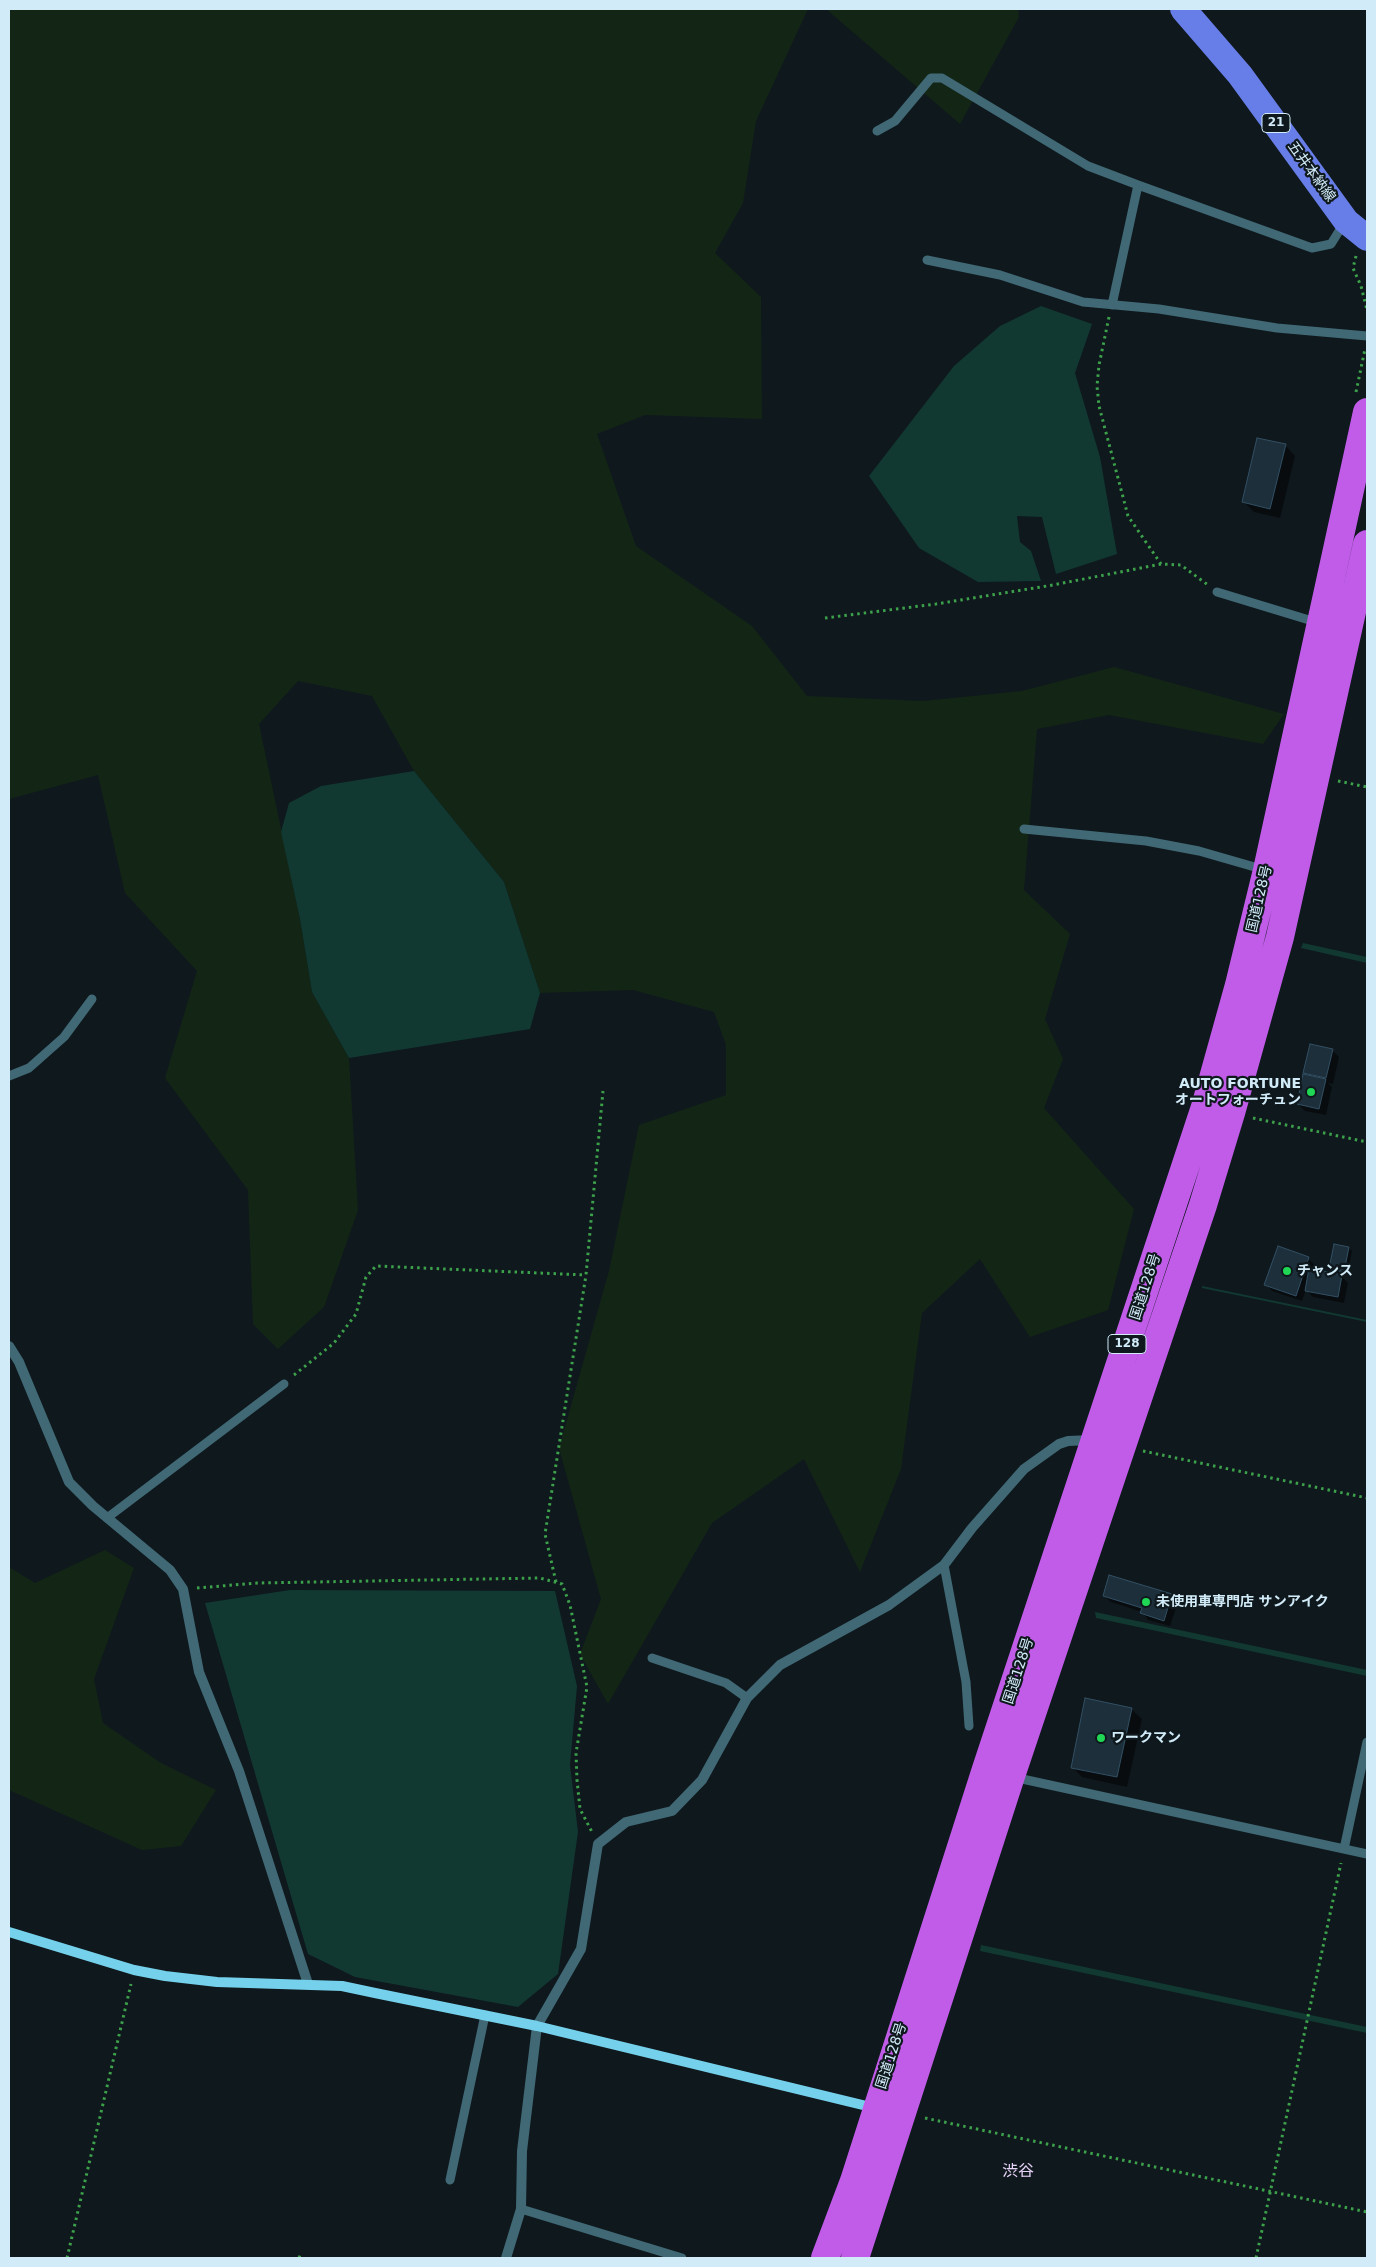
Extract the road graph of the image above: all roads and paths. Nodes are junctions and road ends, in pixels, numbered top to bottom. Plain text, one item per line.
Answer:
1 (1183, 9) edge
2 (877, 131) dead end
3 (1138, 186) junction
4 (1346, 221) junction
5 (1367, 238) edge
6 (927, 260) dead end
7 (1112, 304) junction
8 (1367, 336) edge
9 (1367, 341) edge
10 (1361, 405) edge
11 (1367, 544) edge
12 (1161, 564) junction
13 (1217, 592) joint
14 (824, 618) dead end
15 (1321, 623) junction
16 (1024, 829) dead end
17 (1280, 874) junction
18 (92, 999) dead end
19 (9, 1076) edge
20 (603, 1091) dead end
21 (1231, 1113) junction
22 (1367, 1142) edge
23 (586, 1275) junction
24 (9, 1346) edge
25 (284, 1384) joint
26 (1109, 1444) junction
27 (1367, 1498) edge
28 (107, 1518) junction
29 (944, 1566) junction
30 (556, 1583) junction
31 (184, 1589) junction
32 (652, 1658) dead end
33 (747, 1698) junction
34 (970, 1726) dead end
35 (1367, 1742) edge
36 (999, 1773) junction
37 (598, 1844) junction
38 (1344, 1849) junction
39 (1367, 1854) edge
40 (9, 1932) edge
41 (134, 1970) junction
42 (308, 1984) junction
43 (485, 2015) junction
44 (537, 2026) junction
45 (888, 2111) junction
46 (450, 2180) dead end
47 (1270, 2191) junction
48 (521, 2209) junction
49 (1367, 2212) edge
50 (67, 2258) edge
51 (506, 2258) edge
52 (682, 2258) edge
53 (825, 2258) edge
54 (855, 2258) edge
55 (1256, 2258) edge

1 - 4 main road, 五井本納線 / 21
2 - 3 lane
3 - 4 lane
3 - 7 lane
4 - 5 main road, 五井本納線 / 21
6 - 7 lane
7 - 8 lane
7 - 12 path
9 - 10 path
10 - 15 highway, 国道128号 / 128
11 - 17 highway, 国道128号 / 128
12 - 13 path
12 - 14 path
13 - 15 lane
15 - 17 highway, 国道128号 / 128
16 - 17 lane
17 - 21 highway, 国道128号 / 128
17 - 26 highway, 国道128号 / 128
18 - 19 lane
20 - 23 path
21 - 22 path
21 - 26 highway, 国道128号 / 128
23 - 25 path
23 - 30 path
24 - 28 street
25 - 28 lane
26 - 27 path
26 - 29 street
26 - 36 highway, 国道128号 / 128
28 - 31 street
29 - 33 street
29 - 34 lane
30 - 31 path
30 - 37 path
31 - 42 street
32 - 33 lane
33 - 37 street
35 - 38 lane
36 - 38 lane
36 - 45 highway, 国道128号 / 128
37 - 44 street
38 - 39 lane
38 - 47 path
40 - 41 street
41 - 42 street
41 - 50 path
42 - 43 street
43 - 44 street
43 - 46 lane
44 - 45 street
44 - 48 street
45 - 47 path
45 - 53 highway, 国道128号 / 128
45 - 54 highway, 国道128号 / 128
47 - 49 path
47 - 55 path
48 - 51 street
48 - 52 lane

